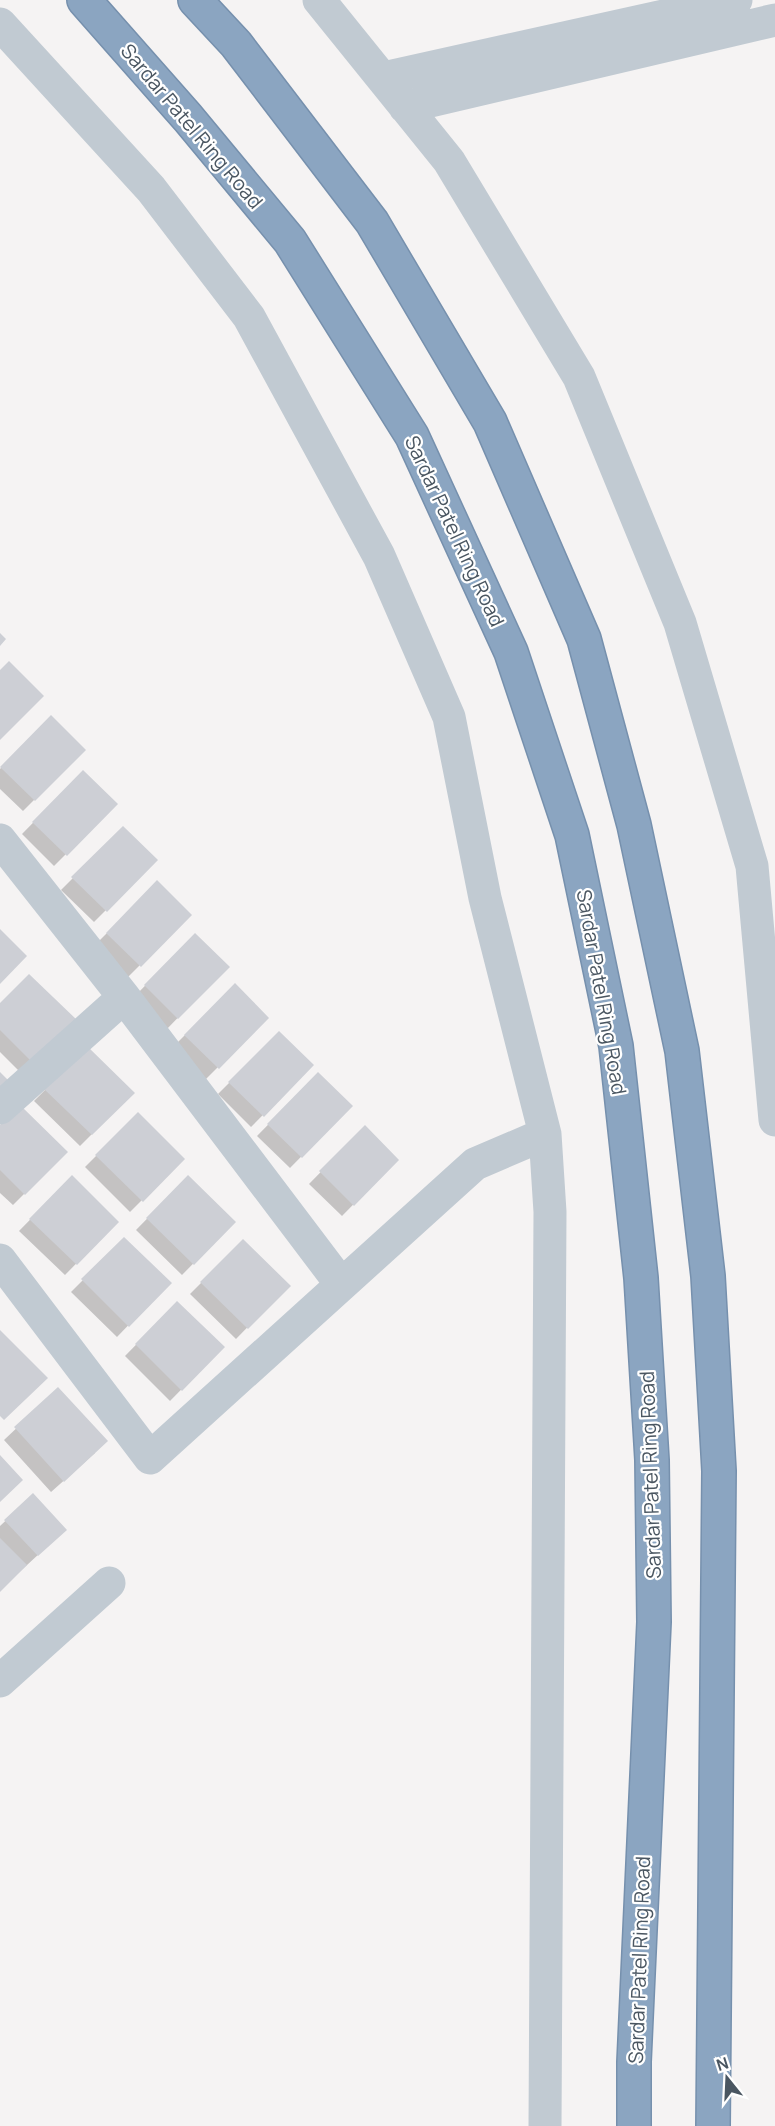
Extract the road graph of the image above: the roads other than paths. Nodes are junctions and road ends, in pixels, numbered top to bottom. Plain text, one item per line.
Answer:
1 (84, 0) edge
2 (195, 0) edge
3 (319, 0) edge
4 (736, 0) edge
5 (775, 20) edge
6 (0, 24) edge
7 (383, 78) junction
8 (405, 107) junction
9 (0, 840) edge
10 (124, 997) junction
11 (0, 1108) edge
12 (775, 1119) edge
13 (545, 1134) junction
14 (0, 1260) edge
15 (342, 1284) junction
16 (109, 1584) dead end
17 (0, 1681) edge
18 (545, 2126) edge
19 (634, 2126) edge
20 (713, 2126) edge

1 - 19 highway, Sardar Patel Ring Road
2 - 20 highway
3 - 7 street
4 - 7 street
5 - 8 street
6 - 13 street
7 - 8 street
8 - 12 street
9 - 10 street
10 - 11 street
10 - 15 street
13 - 15 street
13 - 18 street
14 - 15 street
16 - 17 street

